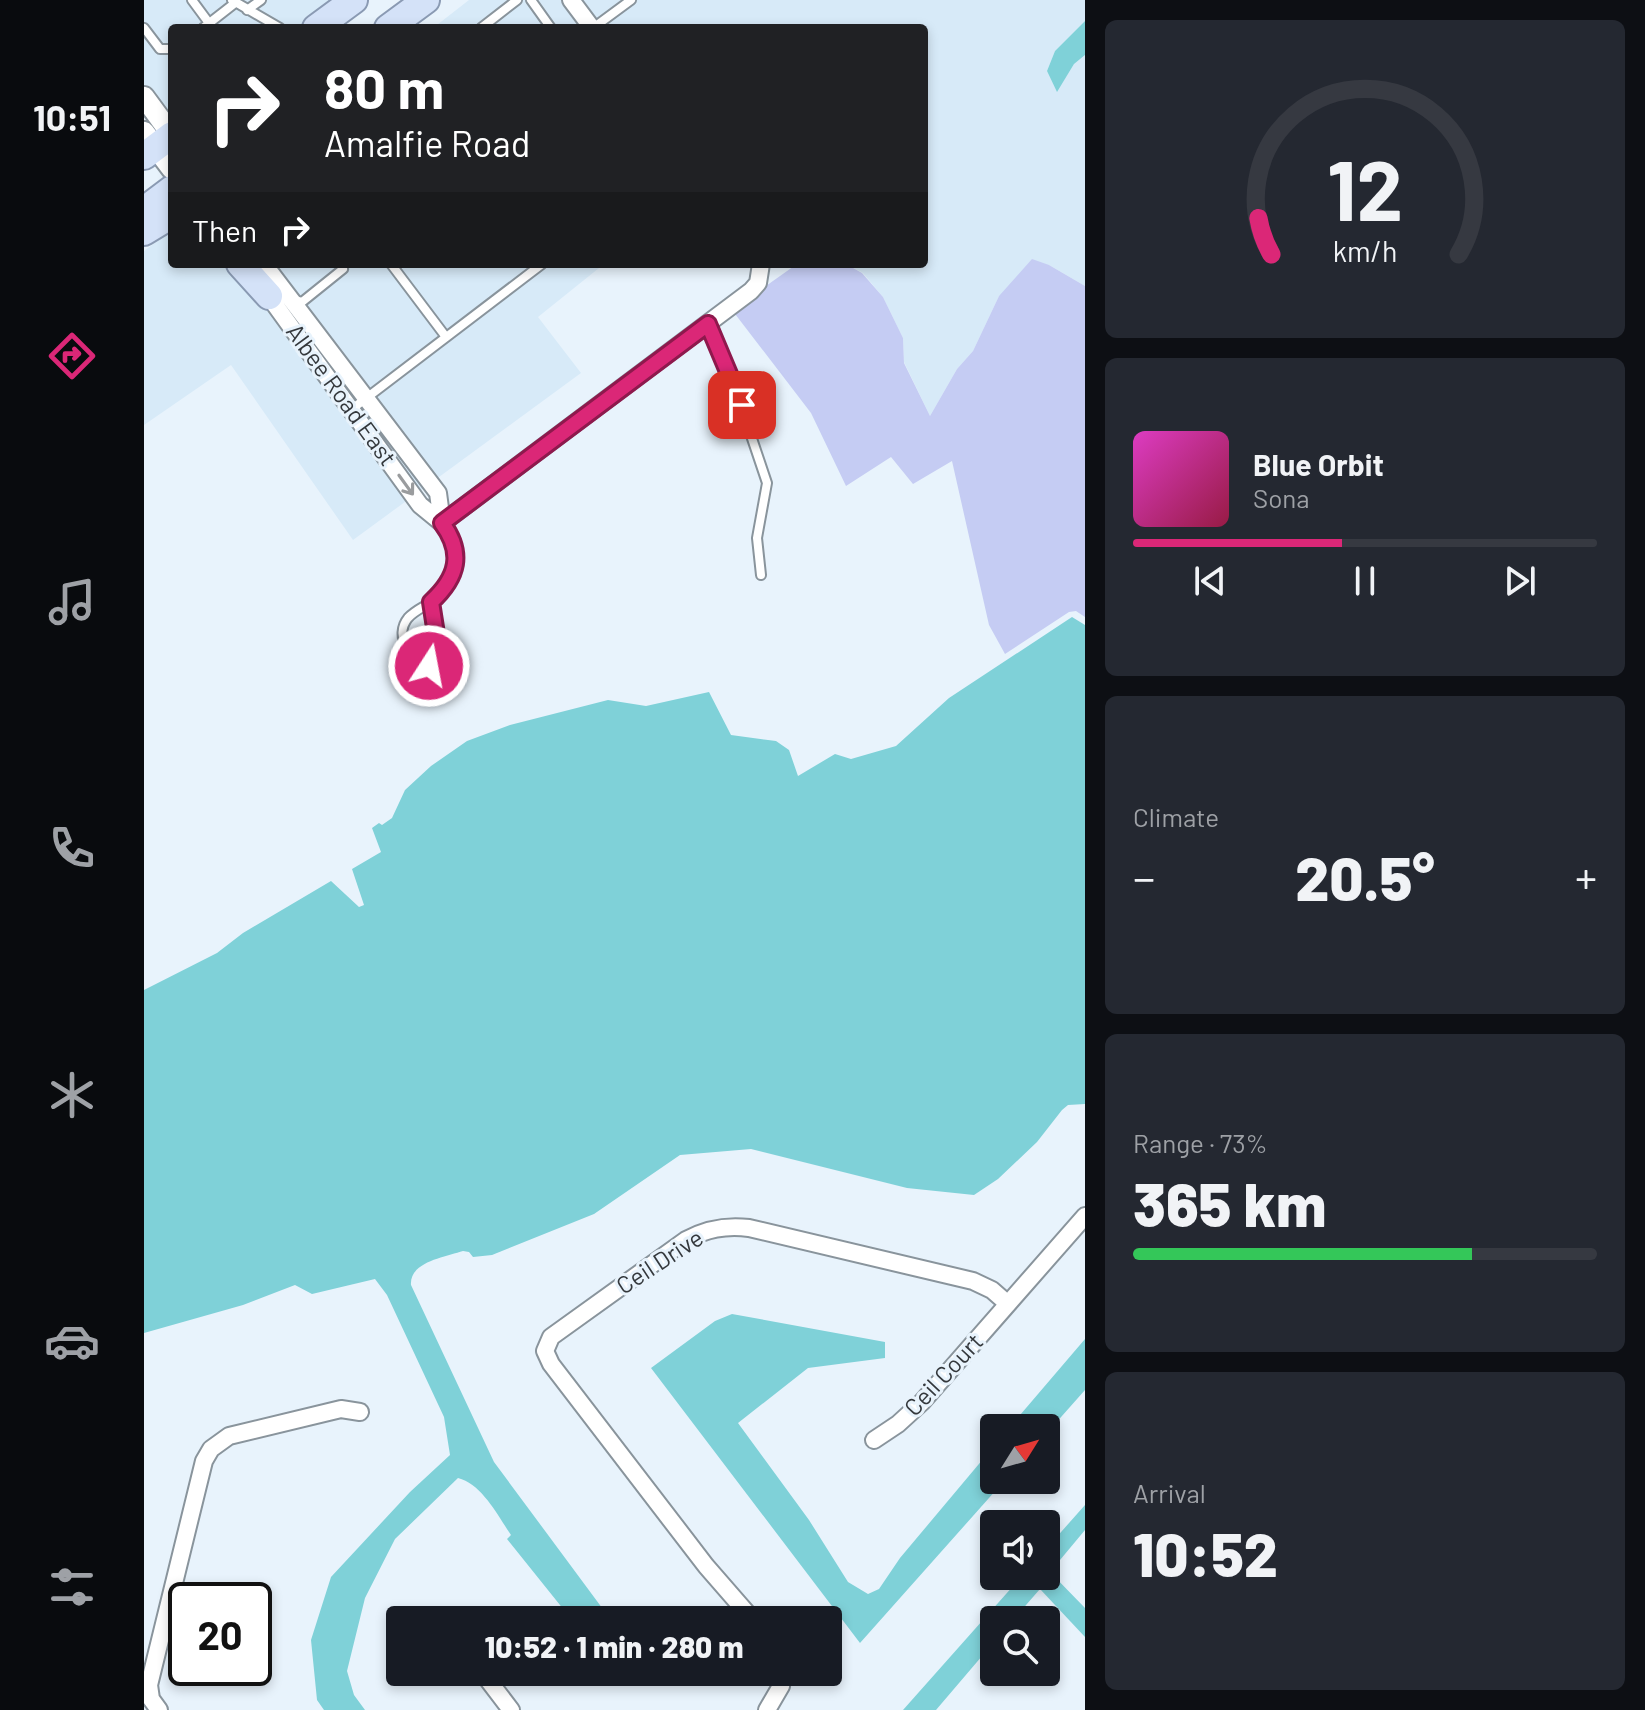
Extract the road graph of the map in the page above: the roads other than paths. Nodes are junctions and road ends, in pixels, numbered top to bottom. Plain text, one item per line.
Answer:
1 (192, 0) edge
2 (261, 0) edge
3 (354, 0) edge
4 (426, 0) edge
5 (517, 0) edge
6 (531, 0) edge
7 (571, 0) edge
8 (631, 0) edge
9 (234, 2) edge
10 (247, 10) junction
11 (205, 24) edge
12 (208, 24) edge
13 (273, 24) edge
14 (321, 24) edge
15 (393, 24) edge
16 (486, 24) edge
17 (548, 24) edge
18 (589, 24) edge
19 (598, 24) edge
20 (144, 28) edge
21 (168, 49) edge
22 (144, 97) edge
23 (160, 140) edge
24 (168, 159) edge
25 (168, 192) edge
26 (144, 210) edge
27 (168, 217) edge
28 (144, 232) edge
29 (246, 268) edge
30 (266, 268) edge
31 (342, 268) edge
32 (394, 268) edge
33 (537, 268) edge
34 (761, 269) edge
35 (280, 298) junction
36 (708, 324) junction
37 (446, 337) junction
38 (368, 397) junction
39 (352, 409) junction
40 (442, 523) junction
41 (761, 575) dead end
42 (431, 602) junction
43 (1085, 1216) edge
44 (1008, 1304) junction
45 (360, 1412) dead end
46 (874, 1440) dead end
47 (741, 1606) edge
48 (493, 1686) edge
49 (781, 1686) edge
50 (153, 1708) edge
51 (511, 1710) edge
52 (767, 1710) edge

1 - 11 lane
2 - 10 lane
3 - 14 main road
4 - 15 main road
5 - 16 lane
6 - 17 lane
7 - 18 street
8 - 19 lane
9 - 10 lane
9 - 12 lane
10 - 13 lane
20 - 21 lane
22 - 23 street
23 - 24 street
25 - 26 main road
27 - 28 main road
29 - 35 main road
30 - 35 street, Albee Road East
31 - 35 lane
32 - 37 lane
33 - 37 lane
34 - 36 street
35 - 38 street, Albee Road East
35 - 39 street, Albee Road East
36 - 40 street
36 - 41 lane
37 - 38 lane
38 - 39 lane
38 - 40 street, Albee Road East
39 -> 40 street, Albee Road East
40 - 42 lane, Albee Road East
42 - 42 lane, Albee Road East
43 - 44 street
44 - 46 street, Ceil Court
44 - 47 street, Ceil Drive
45 - 50 street
48 - 51 street
49 - 52 street

